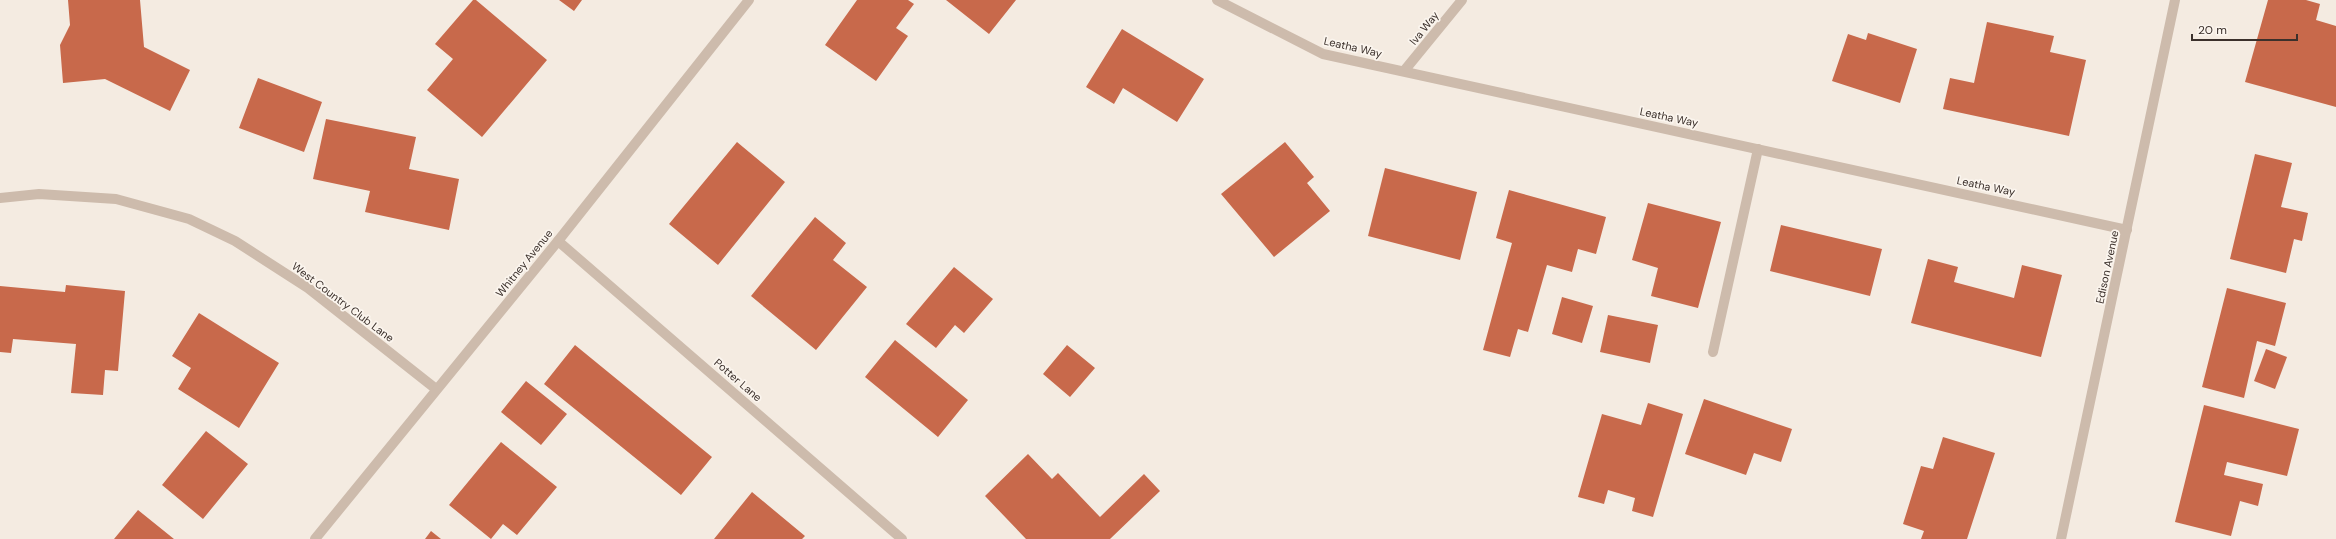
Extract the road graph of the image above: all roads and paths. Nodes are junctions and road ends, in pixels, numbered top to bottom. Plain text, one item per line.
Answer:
1 (749, 0) edge
2 (1217, 0) edge
3 (1462, 0) edge
4 (2175, 0) edge
5 (1404, 71) junction
6 (1758, 148) junction
7 (0, 198) edge
8 (2127, 230) junction
9 (558, 240) junction
10 (1713, 352) dead end
11 (436, 389) junction
12 (315, 539) edge
13 (902, 539) edge
14 (2061, 539) edge

1 - 9 street, Whitney Avenue
2 - 5 street, Leatha Way
3 - 5 street, Iva Way
4 - 8 street, Edison Avenue
5 - 6 street, Leatha Way
6 - 8 street, Leatha Way
6 - 10 street
7 - 11 street, West Country Club Lane
8 - 14 street, Edison Avenue
9 - 11 street, Whitney Avenue
9 - 13 street, Potter Lane
11 - 12 street, Whitney Avenue

